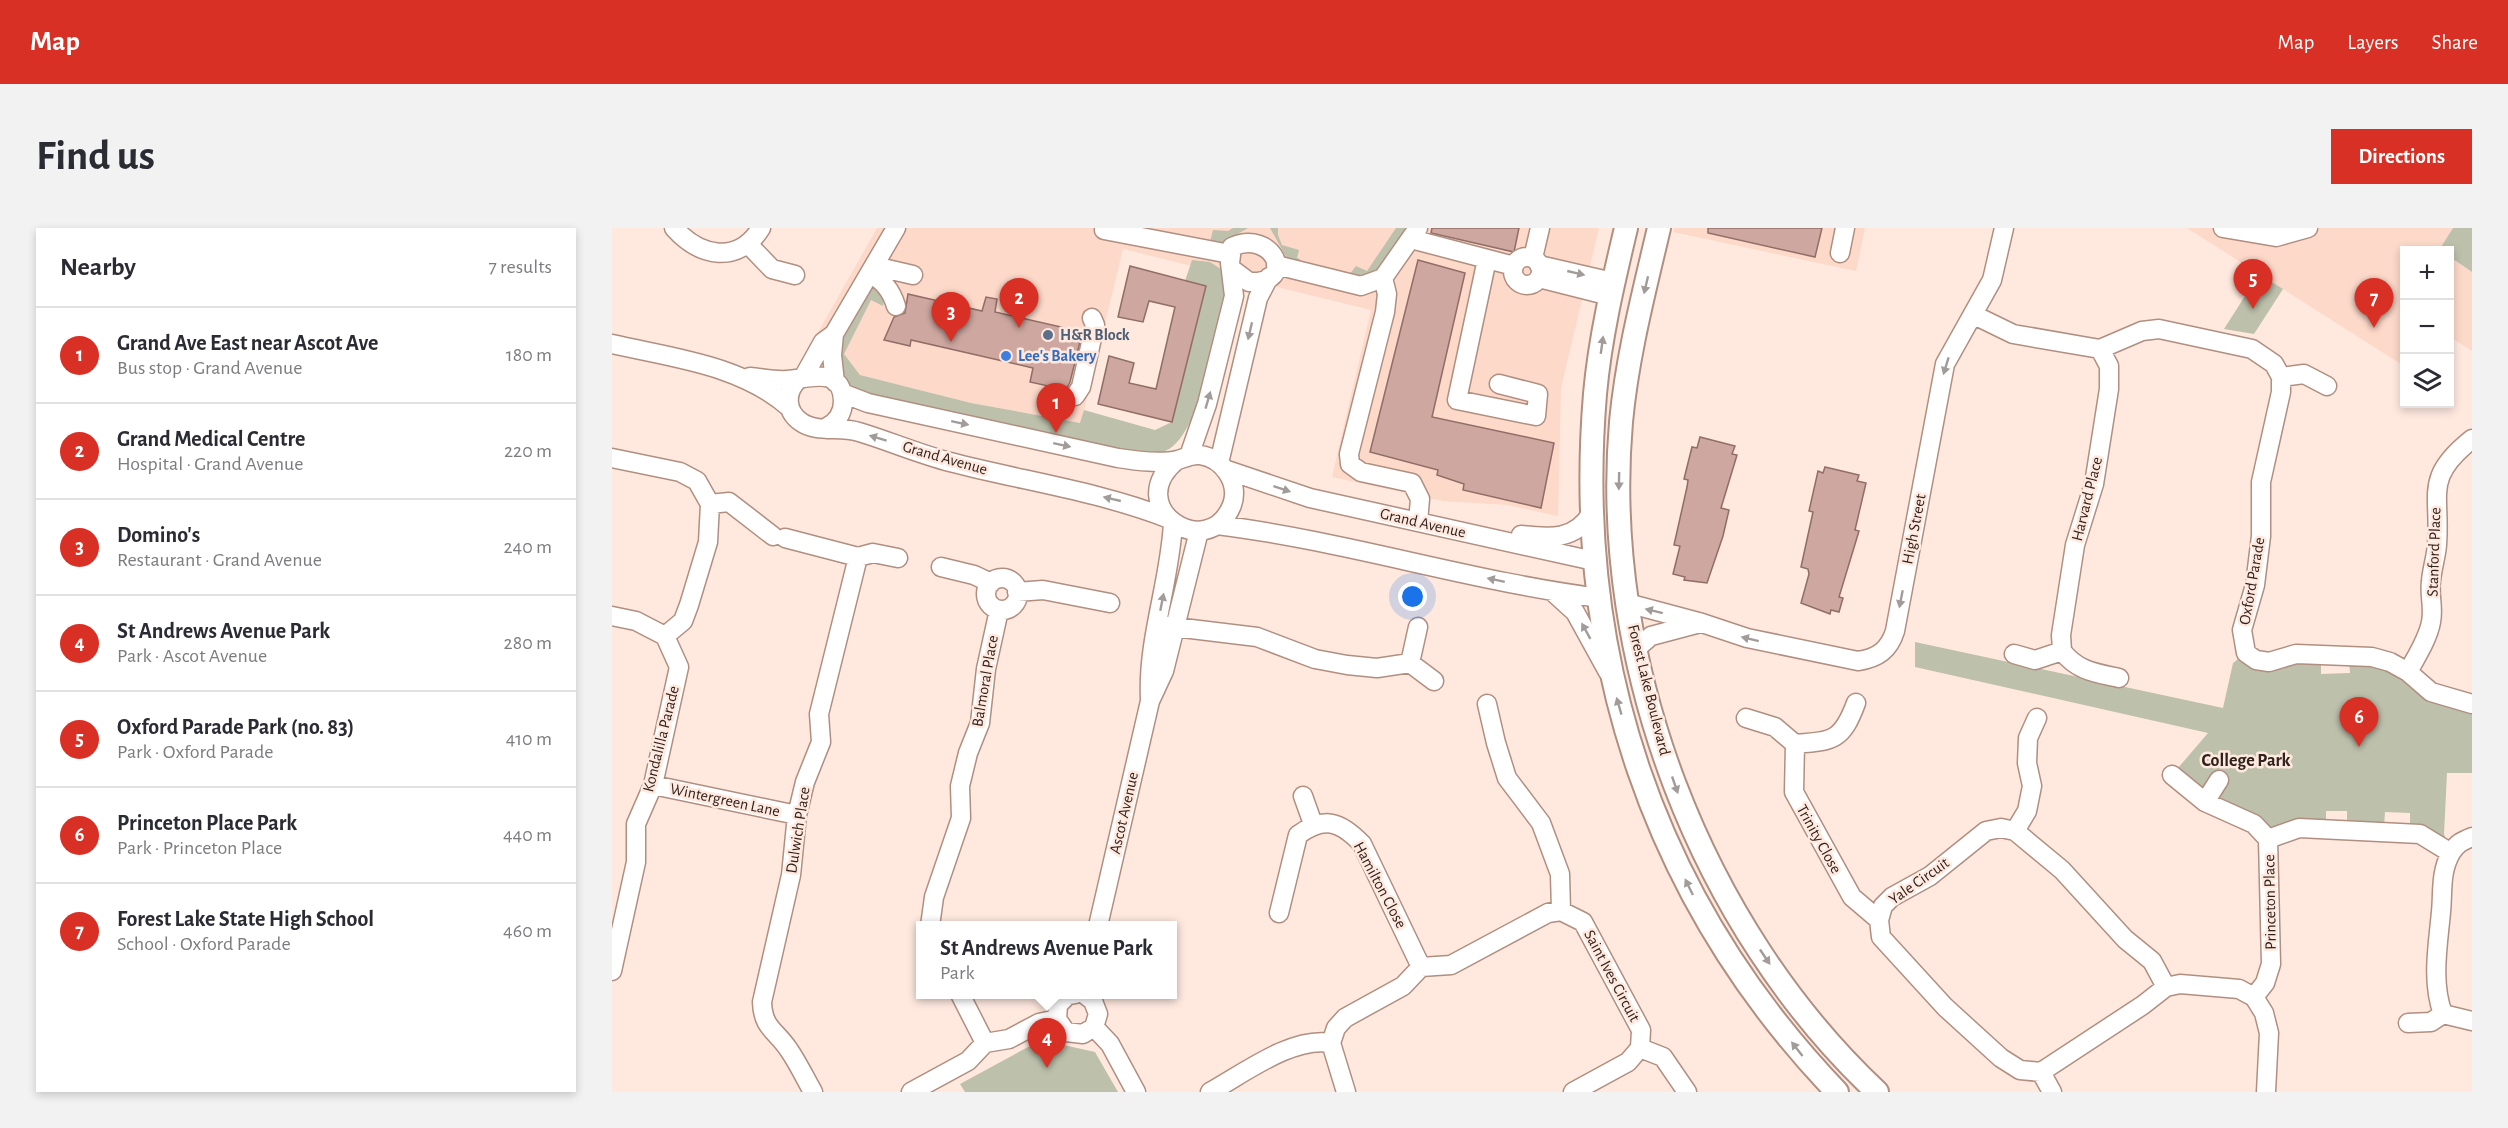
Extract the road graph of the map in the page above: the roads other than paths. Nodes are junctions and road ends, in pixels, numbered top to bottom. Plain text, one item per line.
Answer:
1 (674, 228) edge
2 (761, 228) edge
3 (896, 228) edge
4 (1540, 228) edge
5 (1626, 228) edge
6 (1659, 228) edge
7 (1845, 228) edge
8 (2004, 228) edge
9 (2223, 228) edge
10 (2308, 228) edge
11 (1104, 230) dead end
12 (1259, 232) edge
13 (1415, 233) edge
14 (749, 245) junction
15 (1840, 253) dead end
16 (1487, 259) junction
17 (1231, 262) junction
18 (1514, 266) junction
19 (1537, 267) junction
20 (872, 270) junction
21 (1273, 271) junction
22 (795, 275) dead end
23 (913, 275) dead end
24 (1383, 278) junction
25 (1611, 289) junction
26 (896, 306) dead end
27 (1974, 315) junction
28 (1092, 318) dead end
29 (834, 334) junction
30 (612, 344) edge
31 (2100, 349) junction
32 (743, 377) junction
33 (2281, 377) junction
34 (801, 378) junction
35 (1499, 384) dead end
36 (2327, 386) dead end
37 (838, 387) junction
38 (1075, 396) dead end
39 (790, 408) junction
40 (826, 427) junction
41 (2472, 439) edge
42 (612, 458) edge
43 (1183, 458) junction
44 (1223, 466) junction
45 (710, 504) junction
46 (1592, 512) junction
47 (1170, 520) junction
48 (1418, 522) junction
49 (1217, 525) junction
50 (1199, 531) junction
51 (1507, 542) junction
52 (858, 556) junction
53 (898, 558) dead end
54 (1594, 561) junction
55 (1622, 566) junction
56 (941, 567) dead end
57 (991, 583) junction
58 (1017, 592) junction
59 (1553, 592) junction
60 (1601, 598) junction
61 (1110, 603) dead end
62 (1627, 603) junction
63 (999, 610) junction
64 (612, 616) edge
65 (1701, 623) junction
66 (1166, 626) junction
67 (1418, 627) dead end
68 (665, 636) junction
69 (1637, 648) junction
70 (2062, 651) junction
71 (2014, 654) dead end
72 (1410, 663) junction
73 (2408, 672) junction
74 (1611, 676) junction
75 (2119, 678) dead end
76 (1434, 681) dead end
77 (1487, 704) dead end
78 (1856, 704) dead end
79 (2472, 704) edge
80 (1746, 718) dead end
81 (2037, 718) dead end
82 (1795, 744) junction
83 (2172, 775) dead end
84 (2218, 780) dead end
85 (653, 785) junction
86 (1303, 796) dead end
87 (2205, 802) junction
88 (797, 815) junction
89 (1313, 824) junction
90 (2015, 831) junction
91 (2472, 837) edge
92 (2268, 839) junction
93 (2451, 853) junction
94 (1561, 911) junction
95 (1280, 913) dead end
96 (1879, 920) junction
97 (931, 921) edge
98 (1099, 921) edge
99 (1421, 967) junction
100 (612, 971) edge
101 (2166, 987) junction
102 (2254, 997) junction
103 (963, 999) edge
104 (1064, 999) edge
105 (1092, 999) edge
106 (2443, 1014) junction
107 (1057, 1019) junction
108 (2472, 1021) edge
109 (2408, 1023) dead end
110 (1094, 1027) junction
111 (1331, 1043) junction
112 (986, 1044) junction
113 (1640, 1048) junction
114 (2041, 1072) junction
115 (813, 1092) edge
116 (910, 1092) edge
117 (1136, 1092) edge
118 (1210, 1092) edge
119 (1346, 1092) edge
120 (1573, 1092) edge
121 (1687, 1092) edge
122 (1837, 1092) edge
123 (1876, 1092) edge
124 (2052, 1092) edge
125 (2266, 1092) edge

1 - 14 street
2 - 14 street
3 - 20 street
4 - 19 street
5 - 25 main road, Forest Lake Boulevard
6 -> 55 main road, Forest Lake Boulevard
7 - 15 street
8 - 27 street, High Street
9 - 10 street
11 - 17 street
12 - 17 street
12 - 21 street
13 - 16 street
13 - 24 street
14 - 22 street
16 - 18 street
16 - 35 street
17 - 21 street
43 -> 17 street
18 - 19 street
18 - 19 street
19 - 25 street
20 - 23 street
20 - 26 street
20 - 29 street
21 - 24 street
21 -> 44 street
24 - 48 street
46 -> 25 main road, Forest Lake Boulevard
27 - 31 street
27 -> 65 street, High Street
28 - 38 street
29 - 34 street
29 - 37 street
30 - 32 street, Grand Avenue
31 - 33 street
31 - 70 street, Harvard Place
32 - 34 street, Grand Avenue
32 - 39 street, Grand Avenue
33 - 36 street
33 - 73 street, Oxford Parade
34 - 37 street, Grand Avenue
34 - 39 street
37 - 40 street
37 -> 43 street, Grand Avenue
39 - 40 street, Grand Avenue
47 -> 40 street, Grand Avenue
41 - 73 street, Stanford Place
42 - 45 street
43 - 44 street, Grand Avenue
43 - 47 street
44 -> 48 street, Grand Avenue
44 - 49 street
45 - 52 street
45 - 68 street
46 - 51 street
46 - 54 main road, Forest Lake Boulevard
47 - 50 street, Grand Avenue
66 -> 47 street, Ascot Avenue
48 - 51 street, Grand Avenue
49 - 50 street
59 -> 49 street
50 - 66 street, Ascot Avenue
51 - 54 street, Grand Avenue
52 - 53 street
52 - 88 street, Dulwich Place
54 - 55 main road, Grand Avenue
54 - 60 main road, Forest Lake Boulevard
55 - 62 main road, Forest Lake Boulevard
56 - 57 street
57 - 58 street
57 - 63 street
58 - 61 street
58 - 63 street
59 - 60 street
74 -> 59 street
60 - 62 main road
60 - 74 main road, Forest Lake Boulevard
65 -> 62 street, High Street
62 - 69 main road, Forest Lake Boulevard
63 - 97 street, Balmoral Place
64 - 68 street
65 - 69 street
66 - 72 street
66 - 98 street, Ascot Avenue
67 - 72 street
68 - 85 street, Kondalilla Parade
69 -> 123 main road, Forest Lake Boulevard
70 - 71 street
70 - 75 street
72 - 76 street
73 - 79 street, Oxford Parade
122 -> 74 main road, Forest Lake Boulevard
77 - 94 street
78 - 82 street
80 - 82 street
81 - 90 street
82 - 96 street, Trinity Close
83 - 87 street, Princeton Place
84 - 87 street
85 - 88 street, Wintergreen Lane
85 - 100 street, Kondalilla Parade
86 - 89 street
87 - 92 street, Princeton Place
88 - 115 street, Dulwich Place
89 - 95 street
89 - 99 street, Hamilton Close
90 - 96 street, Yale Circuit
90 - 101 street
91 - 93 street
92 - 93 street, Princeton Place
92 - 102 street, Princeton Place
93 - 106 street
94 - 99 street
94 - 113 street, Saint Ives Circuit
96 - 114 street, Yale Circuit
99 - 111 street
101 - 102 street
101 - 114 street
102 - 125 street
103 - 112 street
104 - 107 street
105 - 110 street
106 - 108 street
106 - 109 street
107 - 110 street
107 - 112 street
110 - 117 street
111 - 118 street
111 - 119 street
112 - 116 street
113 - 120 street
113 - 121 street
114 - 124 street

